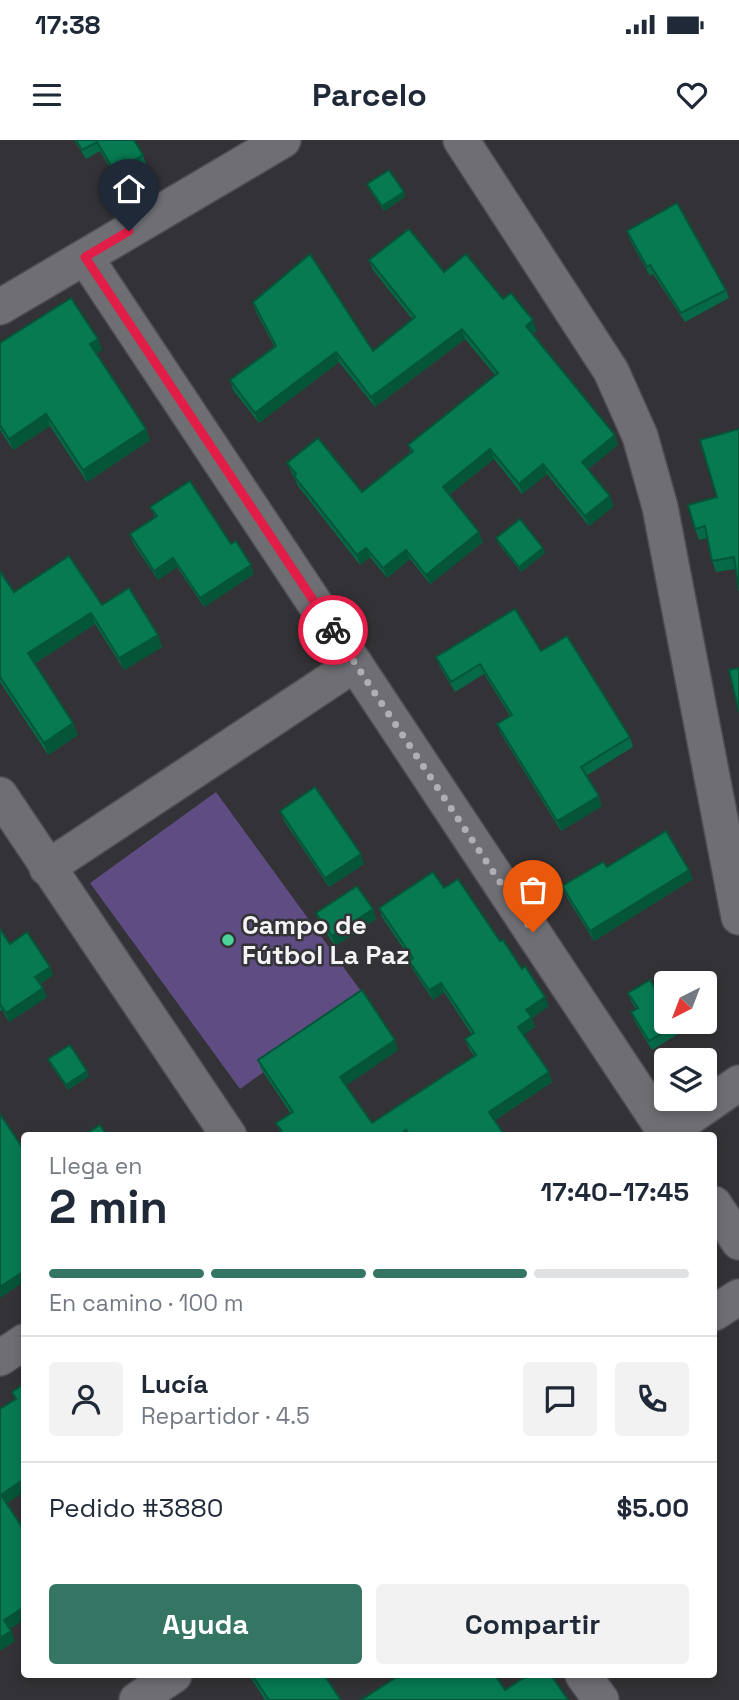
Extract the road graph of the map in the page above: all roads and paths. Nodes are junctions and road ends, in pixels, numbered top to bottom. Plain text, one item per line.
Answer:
1 (284, 140) edge
2 (461, 140) edge
3 (85, 257) junction
4 (0, 307) edge
5 (355, 664) junction
6 (0, 795) edge
7 (47, 868) junction
8 (739, 917) edge
9 (739, 1083) edge
10 (226, 1132) edge
11 (667, 1132) edge
12 (671, 1132) edge
13 (717, 1209) edge
14 (739, 1242) edge
15 (739, 1297) edge
16 (717, 1311) edge
17 (21, 1344) edge
18 (0, 1358) edge
19 (170, 1678) edge
20 (585, 1678) edge
21 (137, 1700) edge
22 (601, 1700) edge

1 - 3 street
2 - 8 street
3 - 4 street
3 - 5 street
5 - 7 street
5 - 11 street
6 - 7 street
7 - 10 street
9 - 12 street
13 - 14 street
15 - 16 street
17 - 18 street
19 - 21 street
20 - 22 street

